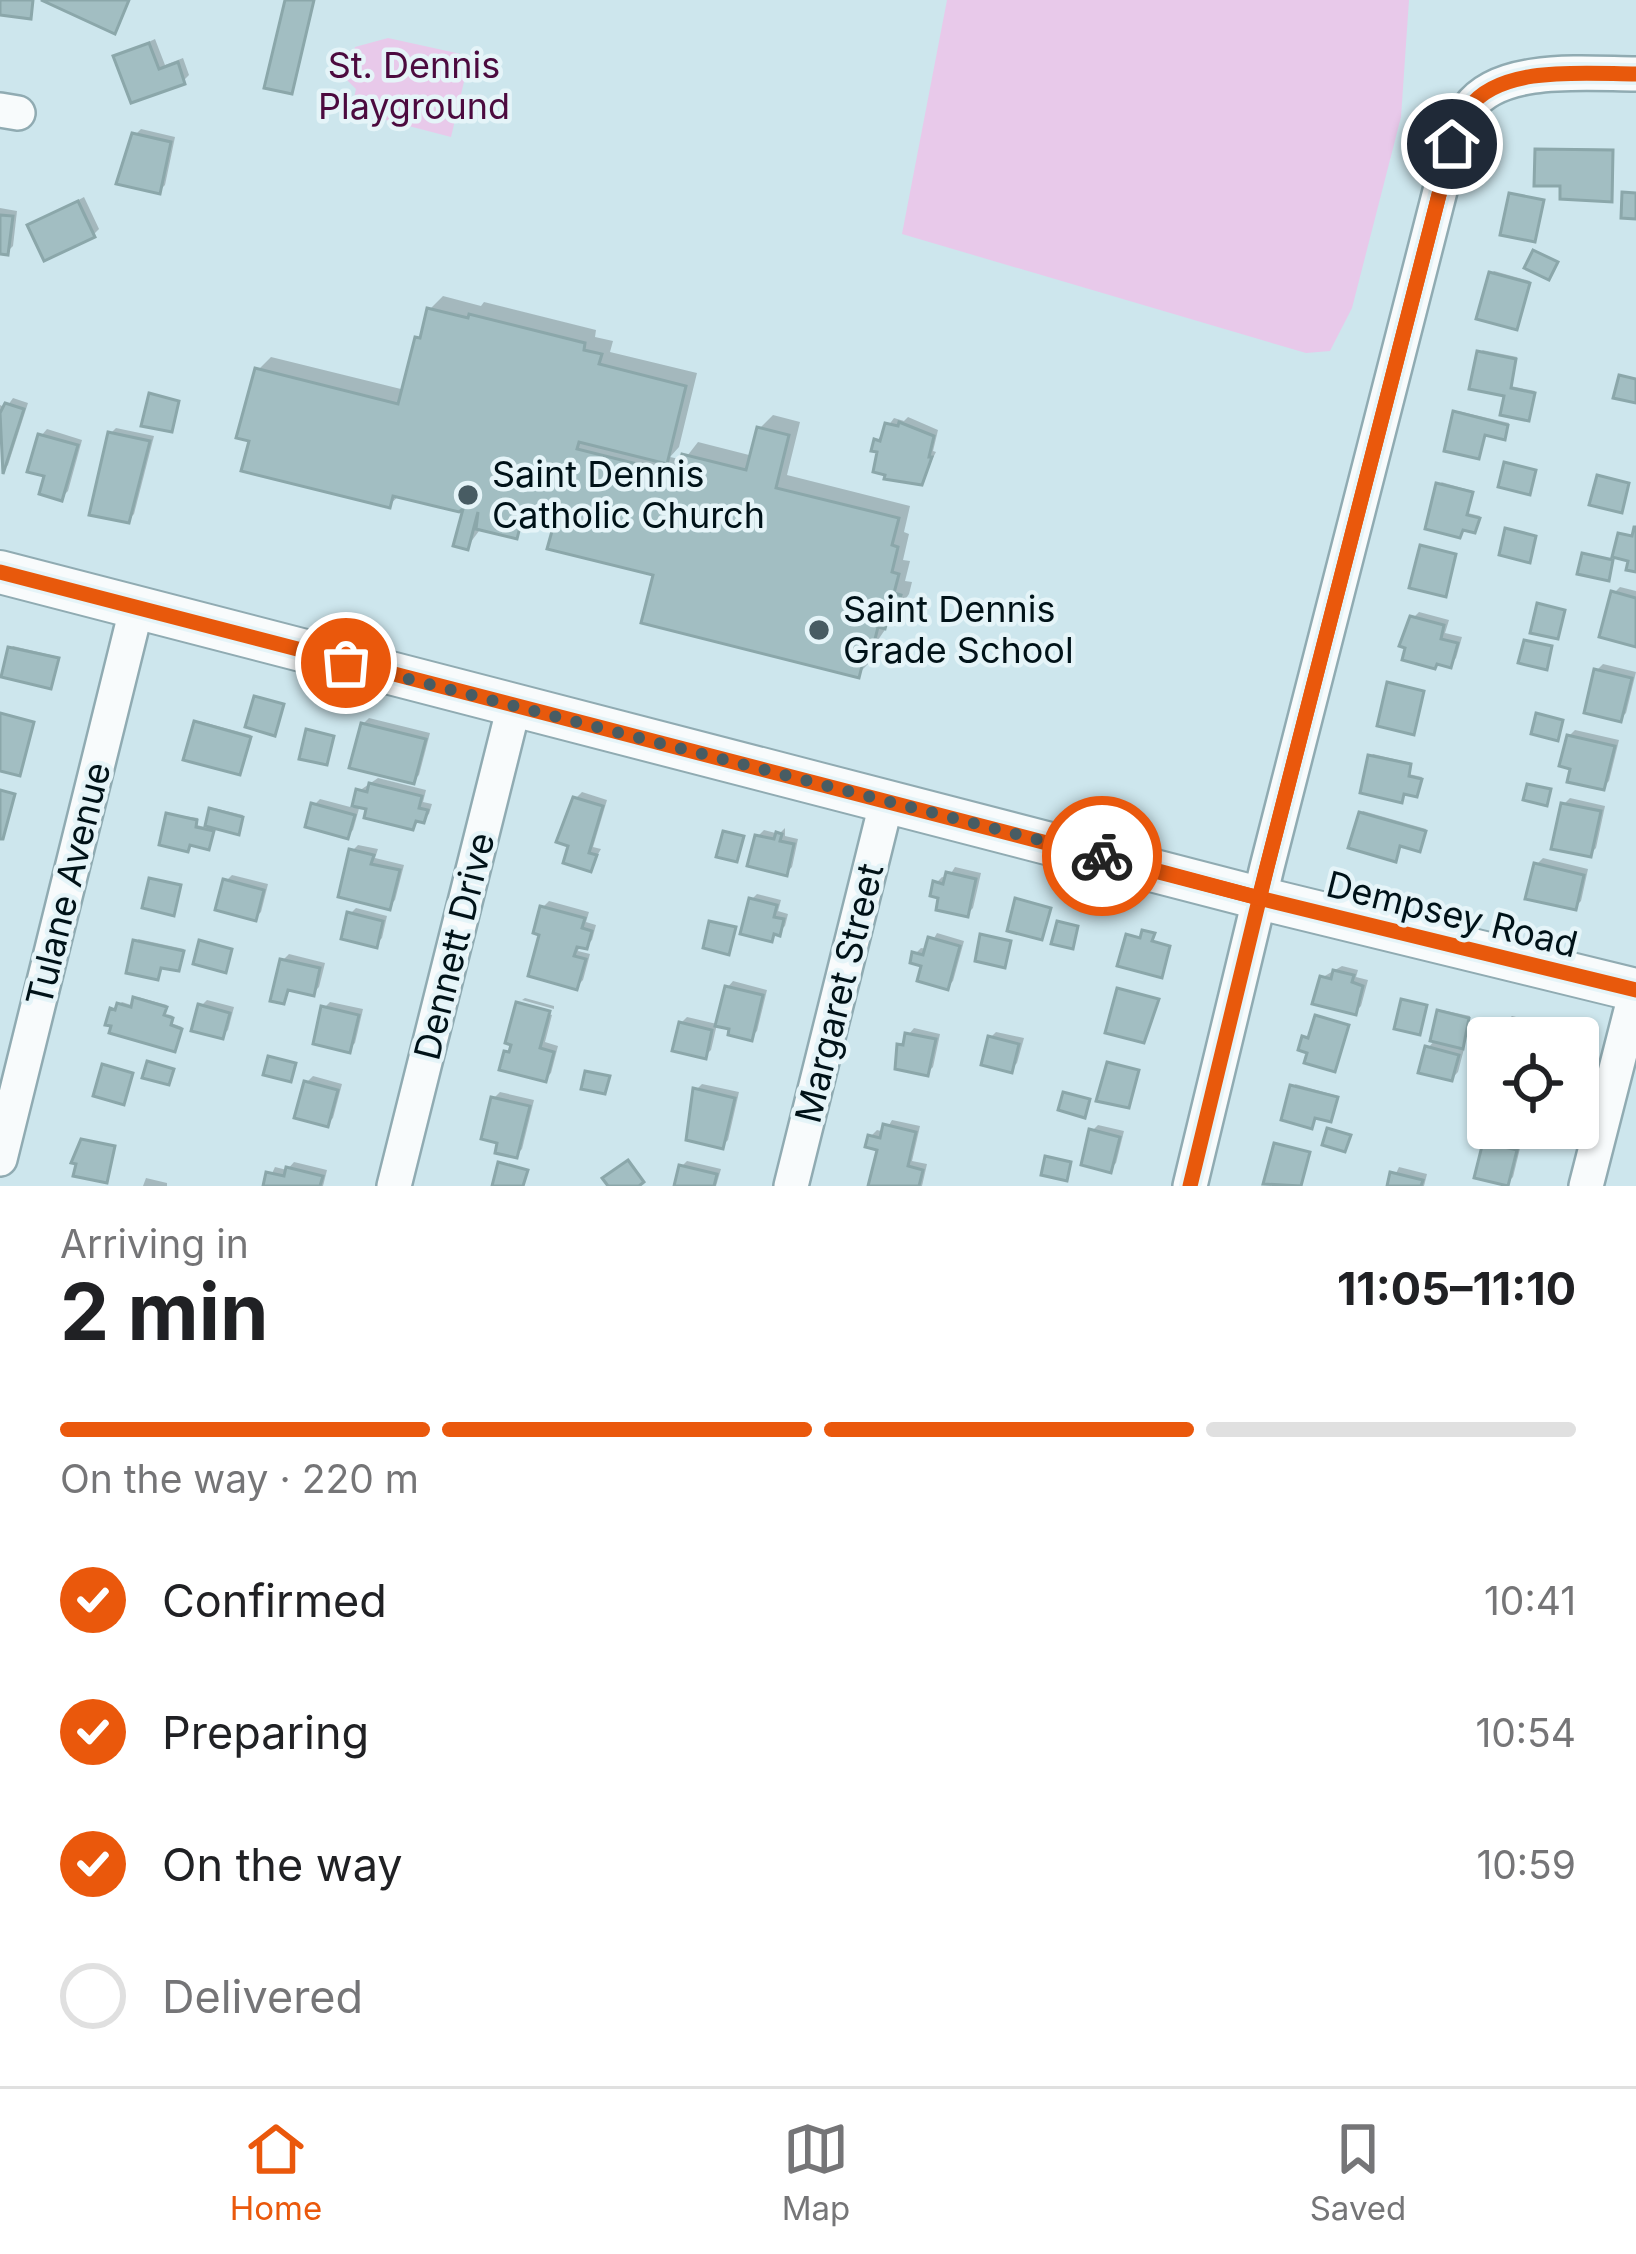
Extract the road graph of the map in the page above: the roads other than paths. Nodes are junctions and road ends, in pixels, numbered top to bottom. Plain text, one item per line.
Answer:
1 (1636, 74) edge
2 (0, 572) edge
3 (136, 610) junction
4 (514, 706) junction
5 (887, 800) junction
6 (1259, 898) junction
7 (1636, 990) edge
8 (0, 1159) edge
9 (394, 1186) edge
10 (791, 1186) edge
11 (1190, 1186) edge
12 (1586, 1186) edge

1 - 6 street
2 - 3 street, Dempsey Road
3 - 4 street, Dempsey Road
3 - 8 street, Tulane Avenue
4 - 5 street, Dempsey Road
4 - 9 street, Dennett Drive
5 - 6 street, Dempsey Road
5 - 10 street, Margaret Street
6 - 7 street, Dempsey Road
6 - 11 street
7 - 12 street

